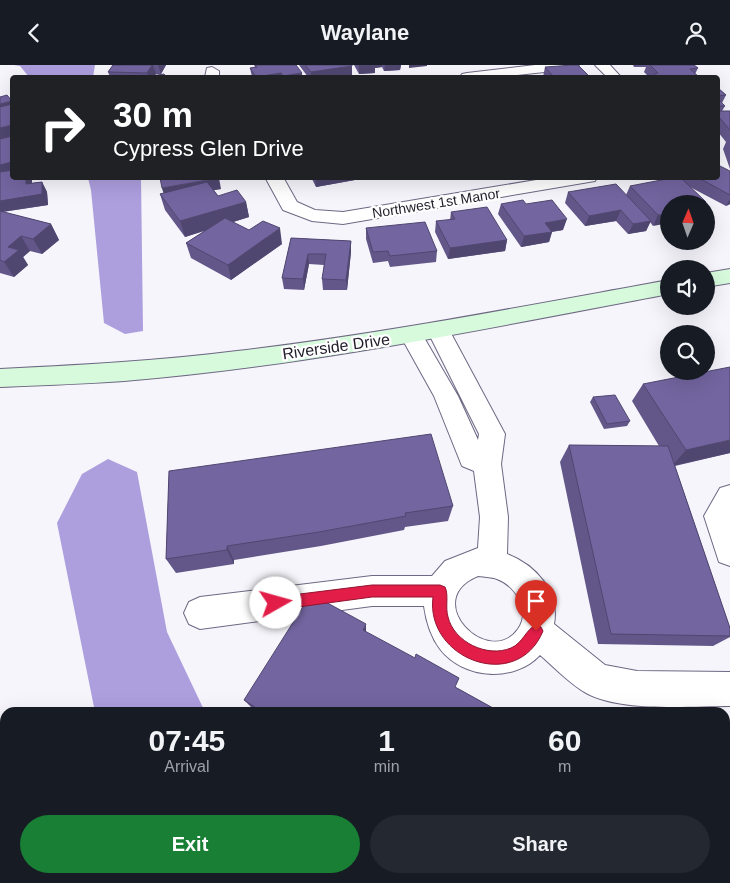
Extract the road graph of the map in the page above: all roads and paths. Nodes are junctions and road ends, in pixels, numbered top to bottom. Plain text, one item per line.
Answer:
1 (572, 65) edge
2 (602, 65) edge
3 (484, 75) edge
4 (612, 75) edge
5 (276, 180) edge
6 (571, 180) edge
7 (730, 276) edge
8 (715, 278) edge
9 (660, 289) edge
10 (438, 330) junction
11 (411, 335) junction
12 (0, 378) edge
13 (487, 464) junction
14 (730, 497) edge
15 (730, 552) edge
16 (492, 562) junction
17 (440, 591) junction
18 (200, 613) dead end
19 (536, 631) junction
20 (730, 689) edge

1 - 3 street
2 - 4 street
5 - 6 street, Northwest 1st Manor
7 - 8 street
9 - 10 street, Riverside Drive
10 - 11 street, Riverside Drive
10 - 13 street
11 - 12 street, Riverside Drive
11 - 13 street
13 - 16 street
14 - 15 street
16 - 17 street
16 - 19 street
17 - 18 street
17 - 19 street
19 - 20 street

